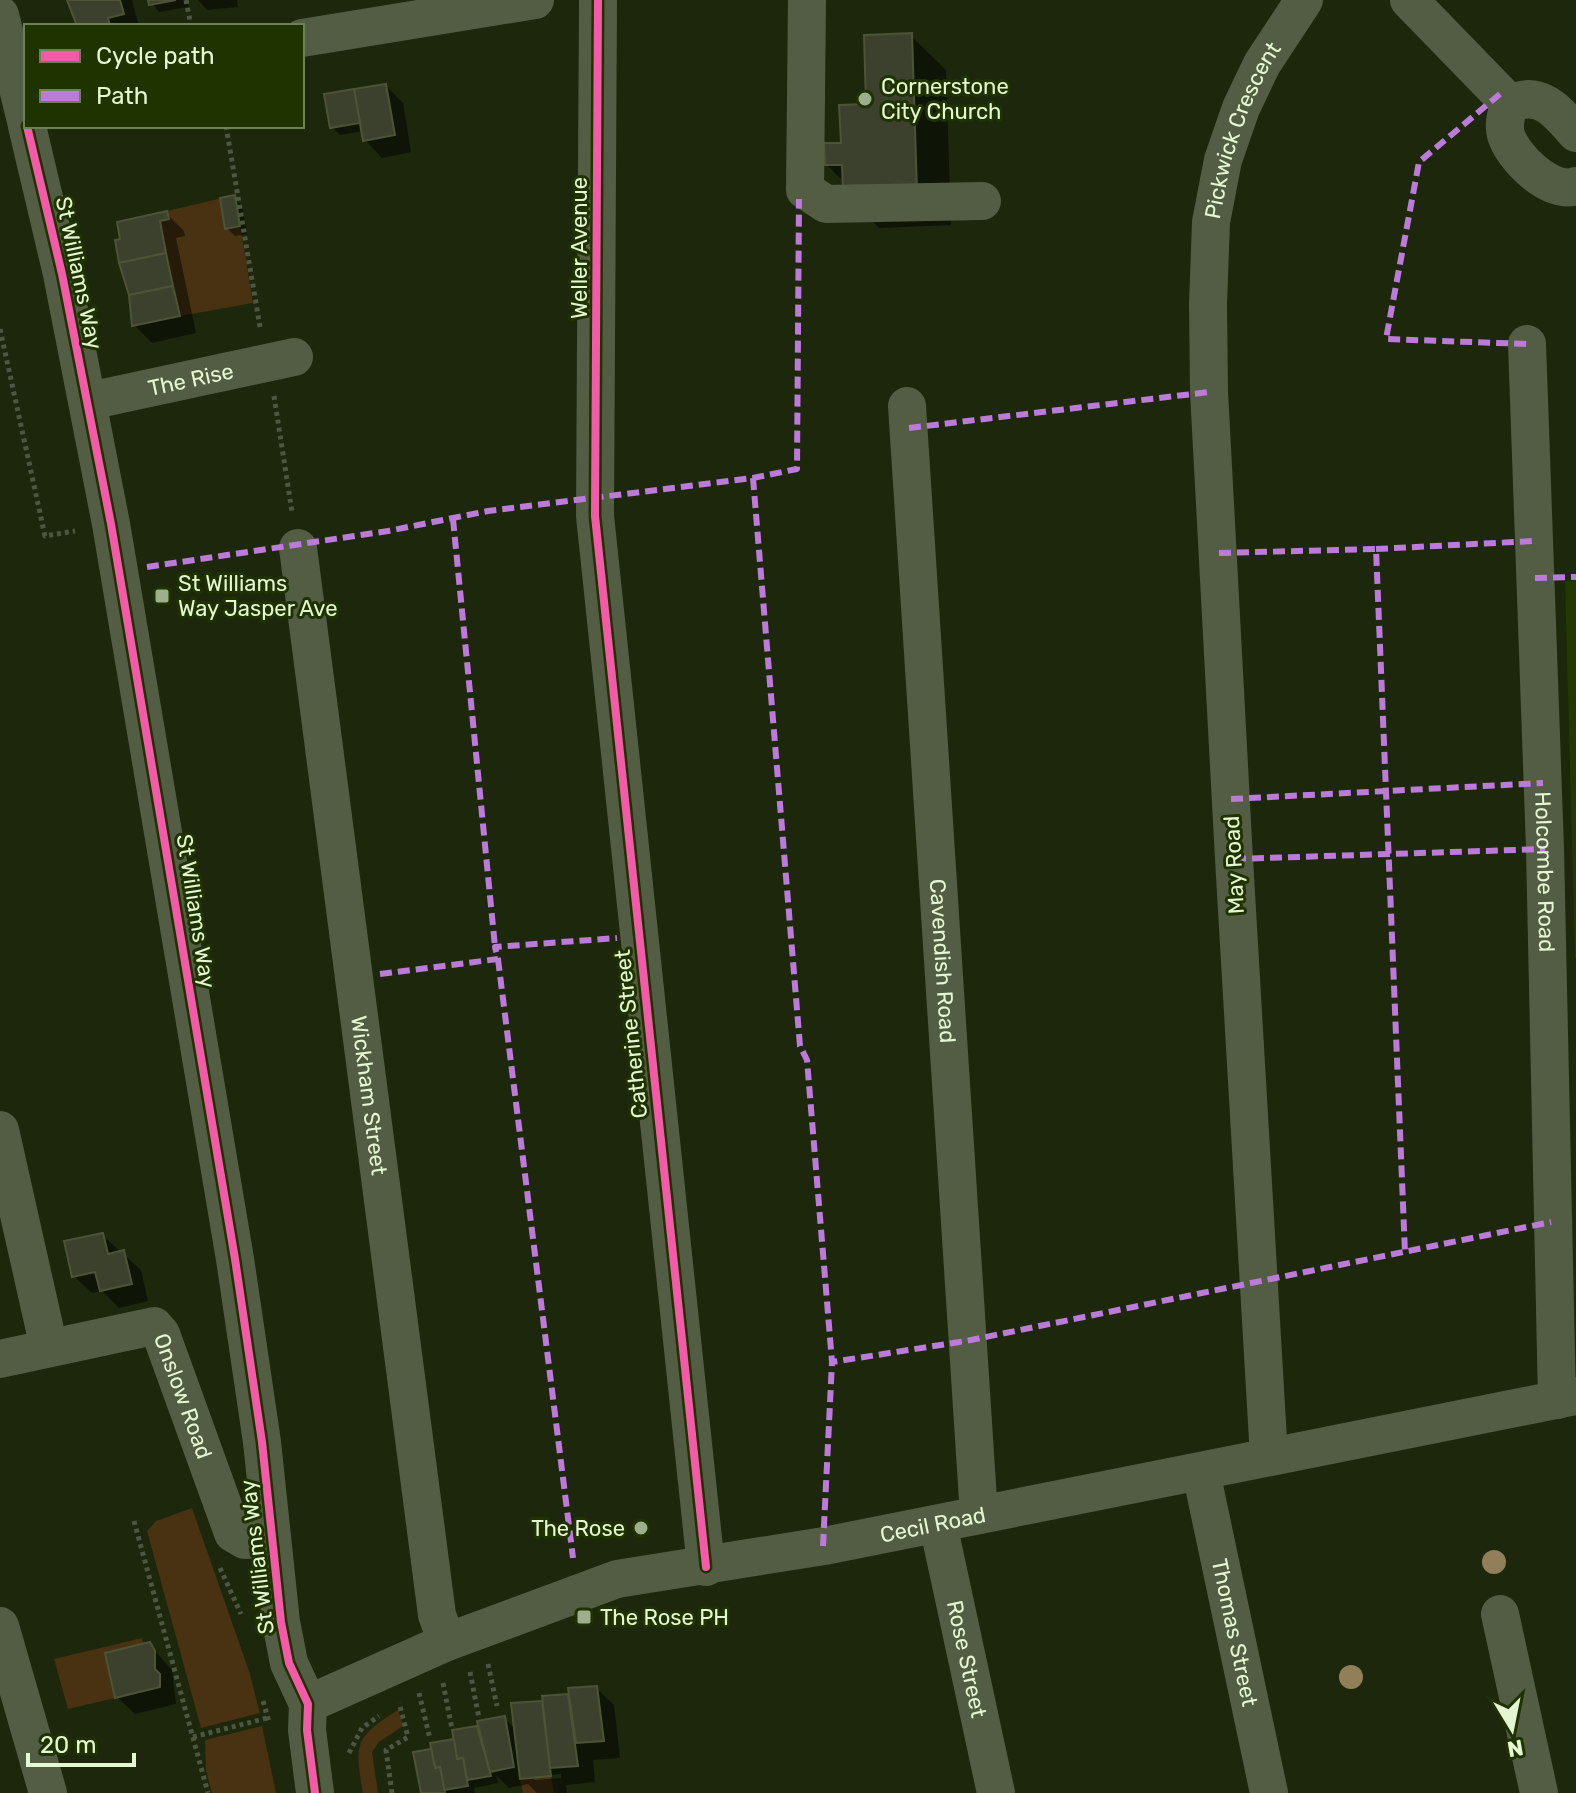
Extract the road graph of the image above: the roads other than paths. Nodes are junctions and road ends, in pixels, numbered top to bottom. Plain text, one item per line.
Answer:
1 (535, 0) edge
2 (598, 0) edge
3 (807, 0) edge
4 (1304, 0) edge
5 (1409, 0) edge
6 (0, 15) edge
7 (304, 38) edge
8 (24, 104) edge
9 (1510, 104) junction
10 (29, 128) edge
11 (1576, 133) edge
12 (1576, 186) edge
13 (982, 201) dead end
14 (1209, 272) joint
15 (1527, 344) dead end
16 (276, 361) road end
17 (89, 401) junction
18 (907, 406) dead end
19 (595, 497) joint
20 (295, 533) road end
21 (0, 1130) edge
22 (49, 1348) junction
23 (0, 1359) edge
24 (1566, 1398) edge
25 (1269, 1457) junction
26 (1201, 1472) junction
27 (979, 1515) junction
28 (938, 1524) junction
29 (272, 1539) junction
30 (706, 1567) junction
31 (1500, 1614) dead end
32 (0, 1626) edge
33 (451, 1668) junction
34 (308, 1704) junction
35 (48, 1793) edge
36 (315, 1793) edge
37 (996, 1793) edge
38 (1269, 1793) edge
39 (1539, 1793) edge

1 - 7 street
2 - 19 street, Weller Avenue
3 - 13 street
4 - 14 street, Pickwick Crescent
5 - 9 street
6 - 8 street, St Williams Way
9 - 11 street
9 - 12 street
10 - 17 street, St Williams Way
14 - 25 street, May Road
15 - 24 street, Holcombe Road
16 - 17 street, The Rise
17 - 29 street, St Williams Way
18 - 27 street, Cavendish Road
19 - 30 street, Catherine Street
20 - 33 street, Wickham Street
21 - 22 street
22 - 23 street, Onslow Road
22 - 29 street, Onslow Road
24 - 25 street, Cecil Road
25 - 26 street, Cecil Road
26 - 27 street, Cecil Road
26 - 38 street, Thomas Street
27 - 28 street, Cecil Road
28 - 30 street, Cecil Road
28 - 37 street, Rose Street
29 - 34 street, St Williams Way
30 - 33 street, Cecil Road
31 - 39 street
32 - 35 street
33 - 34 street, Cecil Road
34 - 36 street

